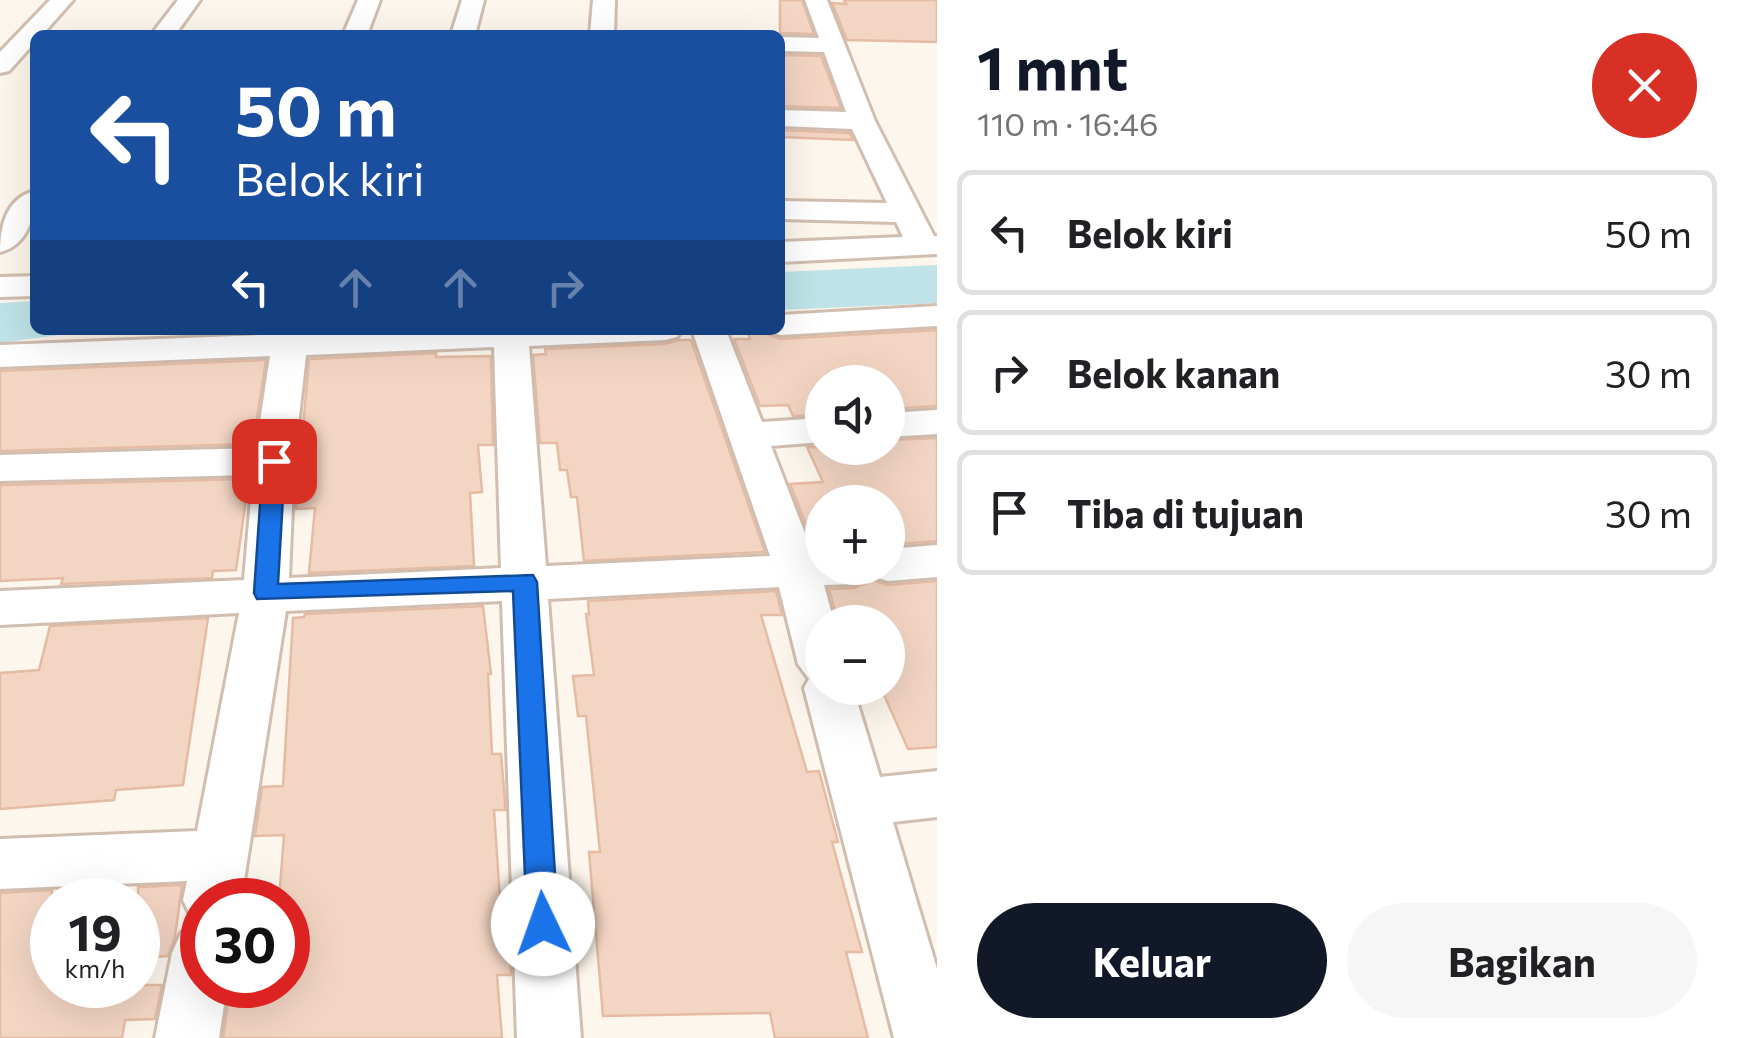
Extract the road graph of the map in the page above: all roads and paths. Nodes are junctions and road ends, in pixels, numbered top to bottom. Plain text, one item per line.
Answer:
1 (62, 0) edge
2 (189, 0) edge
3 (369, 0) edge
4 (474, 0) edge
5 (604, 0) edge
6 (816, 0) edge
7 (34, 30) edge
8 (168, 30) edge
9 (357, 30) edge
10 (465, 30) edge
11 (602, 30) edge
12 (30, 34) edge
13 (785, 44) edge
14 (833, 45) junction
15 (0, 66) edge
16 (785, 118) edge
17 (862, 121) junction
18 (30, 206) edge
19 (785, 210) edge
20 (909, 213) junction
21 (0, 243) edge
22 (930, 246) edge
23 (785, 252) edge
24 (30, 286) edge
25 (0, 287) edge
26 (937, 316) edge
27 (785, 325) edge
28 (538, 335) edge
29 (710, 335) edge
30 (512, 336) junction
31 (290, 344) junction
32 (0, 356) edge
33 (937, 422) edge
34 (905, 424) edge
35 (805, 431) edge
36 (748, 435) junction
37 (274, 461) junction
38 (0, 468) edge
39 (937, 561) edge
40 (905, 564) edge
41 (798, 572) junction
42 (805, 572) edge
43 (524, 582) junction
44 (266, 593) junction
45 (807, 605) edge
46 (0, 608) edge
47 (834, 705) edge
48 (937, 794) edge
49 (860, 803) junction
50 (0, 864) edge
51 (216, 877) edge
52 (192, 1008) edge
53 (187, 1038) edge
54 (549, 1038) edge
55 (926, 1038) edge

1 - 7 street
2 - 8 street
3 - 9 street
4 - 10 street
5 - 11 street
6 - 14 street
12 - 15 street
13 - 14 street
14 - 17 street
16 - 17 street
17 - 20 street
18 - 21 street
19 - 20 street
20 - 22 street
22 - 23 street
24 - 25 street
26 - 27 street
28 - 30 street
29 - 36 street
30 - 31 street
30 - 43 street
31 - 32 street
31 - 37 street
33 - 34 street
35 - 36 street
36 - 41 street
37 - 38 street
37 - 44 street
39 - 40 street
41 - 42 street
41 - 43 street
41 - 45 street
43 - 44 street
43 - 54 street
44 - 46 street
44 - 51 street
47 - 49 street
48 - 49 street
49 - 55 street
50 - 51 street
52 - 53 street

